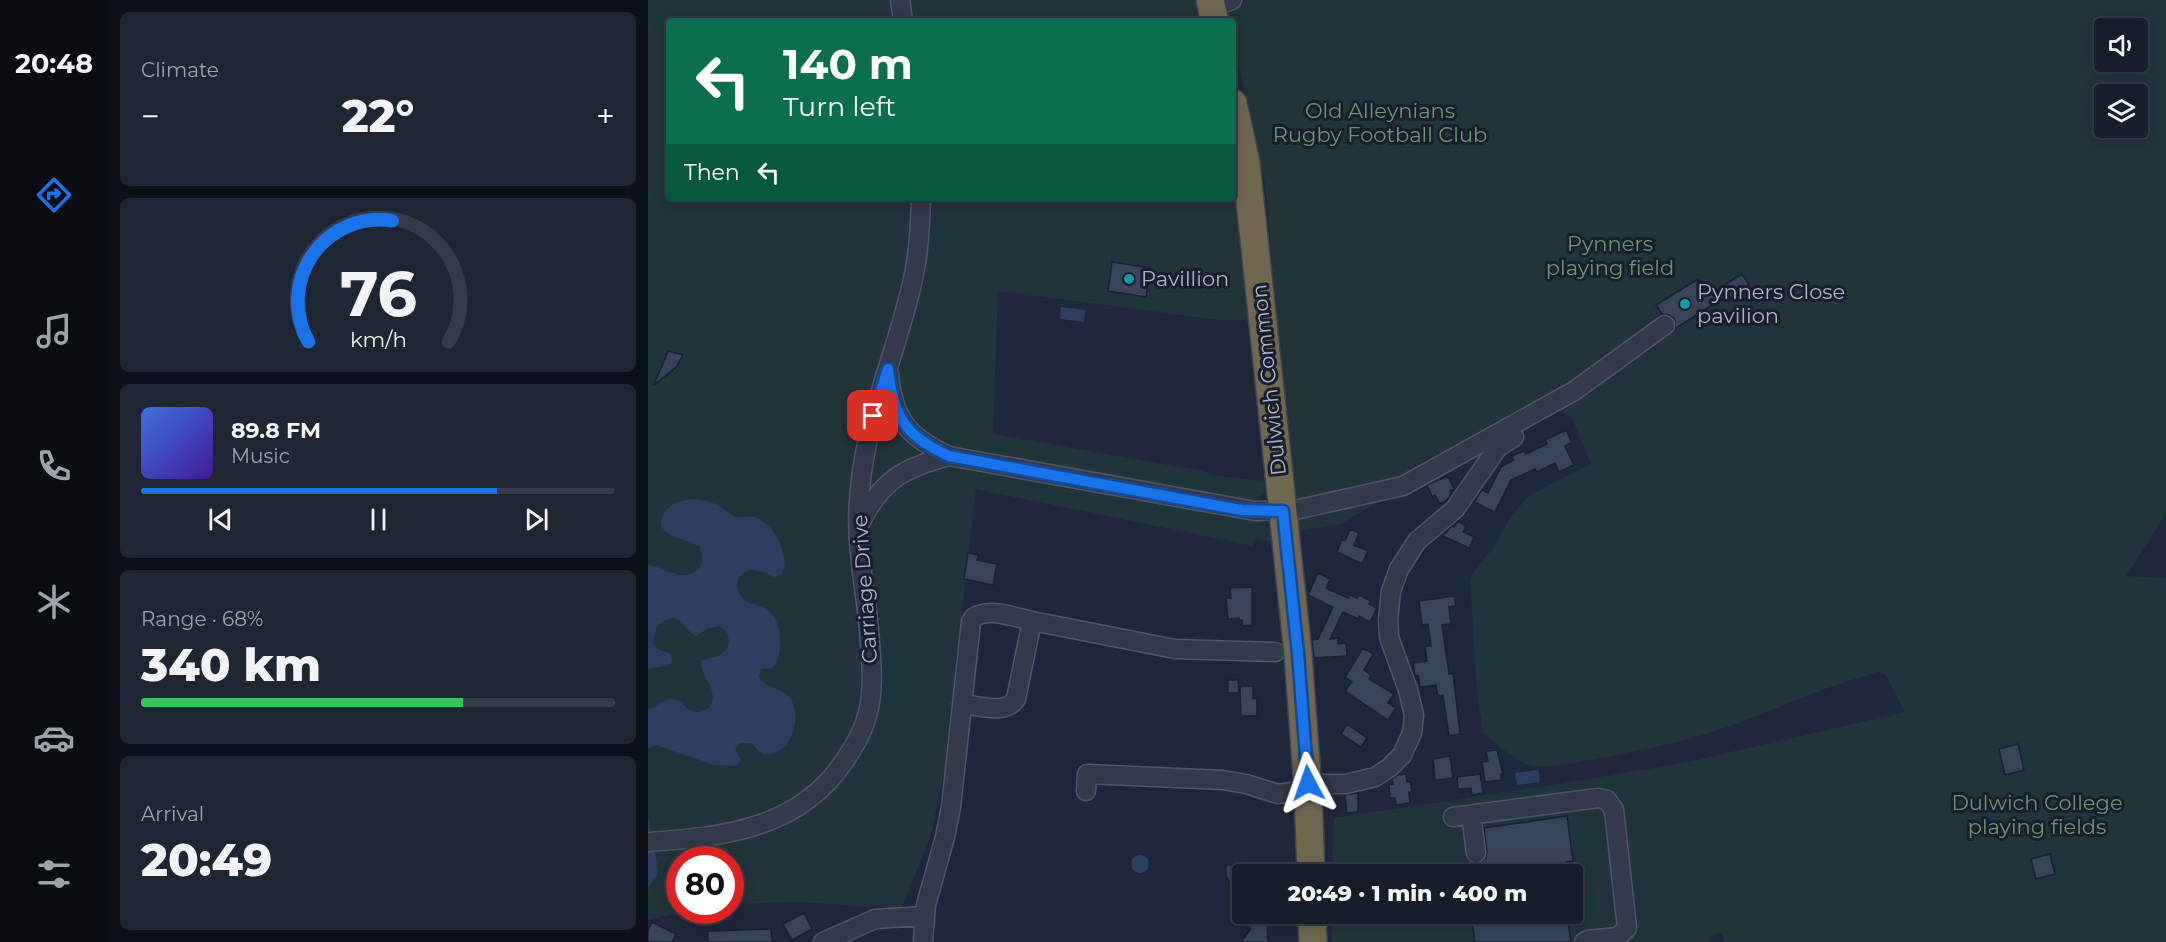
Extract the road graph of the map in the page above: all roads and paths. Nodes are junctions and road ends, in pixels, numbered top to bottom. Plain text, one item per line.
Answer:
1 (900, 0) edge
2 (903, 18) edge
3 (1236, 117) edge
4 (921, 201) edge
5 (1665, 325) dead end
6 (888, 369) junction
7 (1514, 437) dead end
8 (949, 456) junction
9 (1283, 511) junction
10 (859, 525) junction
11 (1032, 621) junction
12 (1275, 652) dead end
13 (963, 704) junction
14 (1308, 786) junction
15 (1086, 790) dead end
16 (648, 842) edge
17 (1476, 853) dead end
18 (1311, 864) edge
19 (924, 916) junction
20 (1312, 924) edge
21 (823, 942) edge
22 (923, 942) edge
23 (1313, 942) edge
24 (1584, 942) edge

1 - 2 street
3 - 9 highway, Dulwich Common
4 - 6 street, Carriage Drive
5 - 9 street
6 - 8 street
6 - 10 street, Carriage Drive
7 - 14 street
8 - 9 street
8 - 10 street
9 - 14 highway, Dulwich Common
10 - 16 street, Carriage Drive
11 - 12 street
11 - 13 street
11 - 13 street
13 - 19 street
14 - 15 street
14 - 18 highway, Dulwich Common
17 - 24 street
19 - 21 street
19 - 22 street
20 - 23 highway

